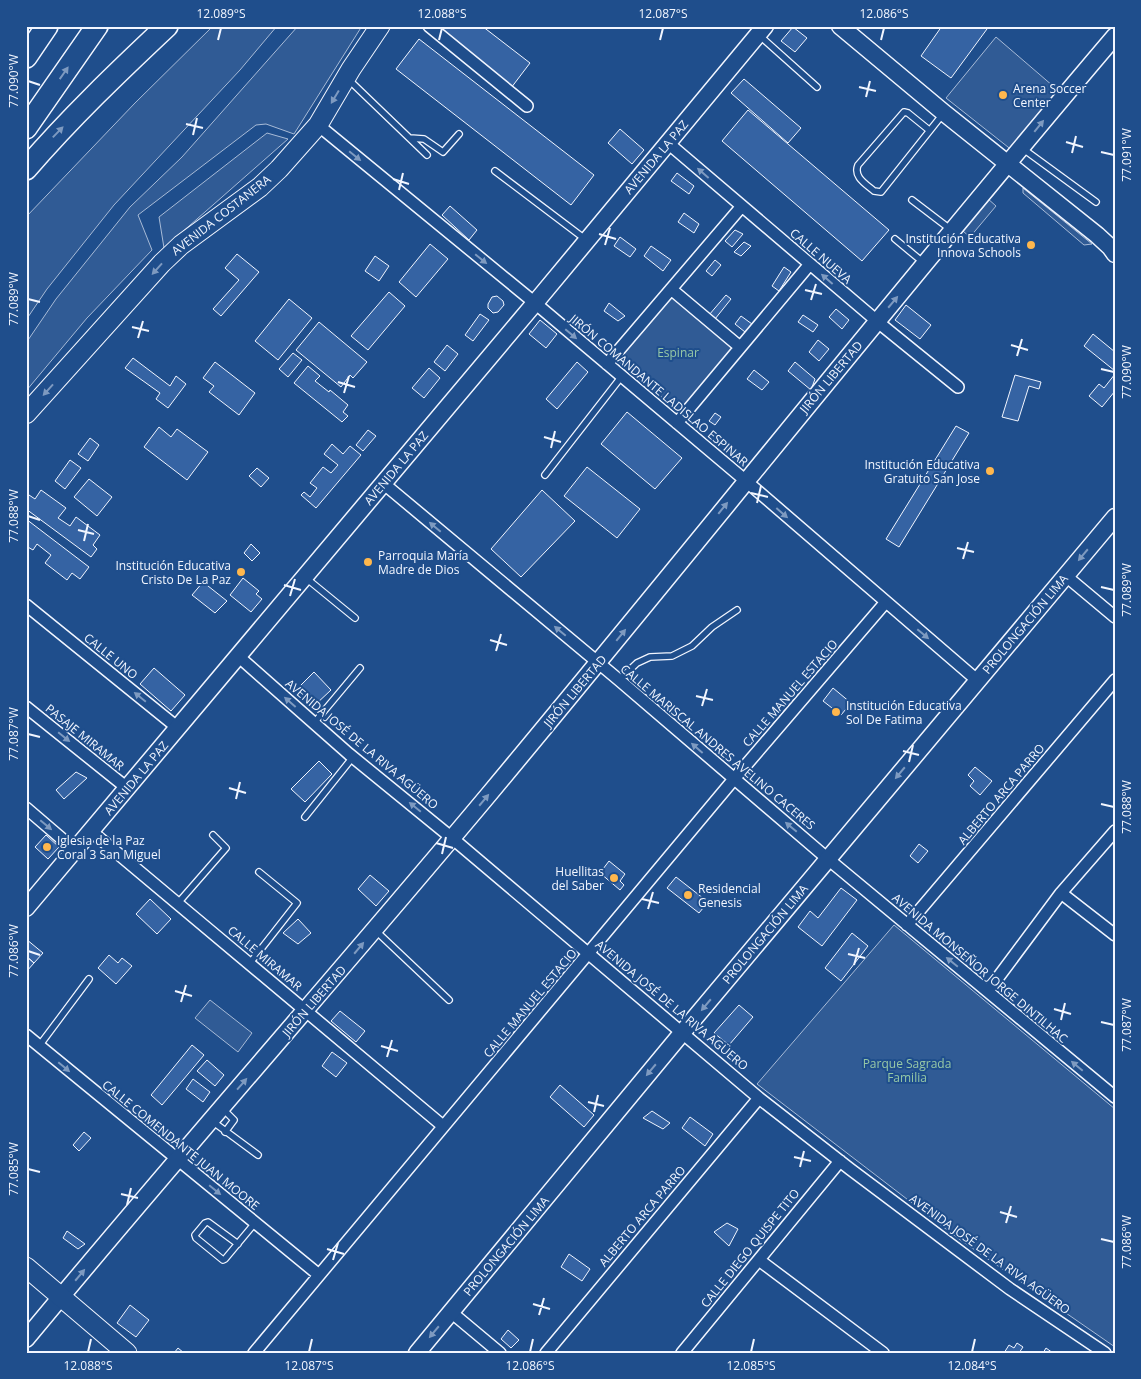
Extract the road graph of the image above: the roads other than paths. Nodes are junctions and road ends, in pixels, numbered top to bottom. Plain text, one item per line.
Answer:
1 (48, 26) edge
2 (97, 26) edge
3 (167, 26) edge
4 (380, 26) edge
5 (429, 26) edge
6 (840, 26) edge
7 (762, 30) edge
8 (1115, 36) edge
9 (26, 57) edge
10 (346, 77) junction
11 (817, 88) dead end
12 (527, 106) dead end
13 (944, 112) junction
14 (318, 124) junction
15 (26, 128) edge
16 (929, 130) junction
17 (459, 134) dead end
18 (410, 138) junction
19 (668, 143) junction
20 (1022, 148) junction
21 (427, 154) dead end
22 (1008, 164) junction
23 (26, 169) edge
24 (495, 171) dead end
25 (912, 200) dead end
26 (1096, 202) dead end
27 (742, 206) junction
28 (953, 231) junction
29 (895, 239) dead end
30 (587, 241) junction
31 (1115, 254) edge
32 (810, 264) junction
33 (925, 264) junction
34 (671, 289) junction
35 (535, 304) junction
36 (877, 322) junction
37 (740, 346) junction
38 (607, 364) junction
39 (622, 376) junction
40 (958, 387) dead end
41 (26, 414) edge
42 (677, 423) junction
43 (545, 475) dead end
44 (746, 481) junction
45 (383, 483) junction
46 (1115, 517) edge
47 (1066, 576) junction
48 (305, 577) junction
49 (885, 603) junction
50 (26, 605) edge
51 (737, 610) dead end
52 (1115, 617) edge
53 (355, 618) dead end
54 (238, 656) junction
55 (598, 663) junction
56 (360, 668) dead end
57 (619, 680) junction
58 (1115, 680) edge
59 (978, 681) junction
60 (26, 707) edge
61 (314, 723) junction
62 (178, 728) junction
63 (353, 757) junction
64 (734, 779) junction
65 (127, 788) junction
66 (26, 808) edge
67 (305, 817) dead end
68 (91, 831) junction
69 (1115, 831) edge
70 (213, 835) dead end
71 (452, 838) junction
72 (75, 850) junction
73 (828, 859) junction
74 (259, 872) dead end
75 (1061, 893) junction
76 (28, 903) edge
77 (178, 903) junction
78 (908, 925) junction
79 (374, 929) junction
80 (1115, 935) edge
81 (589, 954) junction
82 (250, 963) junction
83 (89, 979) dead end
84 (988, 992) junction
85 (449, 1000) dead end
86 (306, 1010) junction
87 (682, 1032) junction
88 (26, 1036) edge
89 (39, 1046) junction
90 (1115, 1097) edge
91 (759, 1098) junction
92 (216, 1114) junction
93 (443, 1126) junction
94 (225, 1132) junction
95 (258, 1155) dead end
96 (177, 1159) junction
97 (840, 1161) junction
98 (255, 1223) junction
99 (238, 1244) junction
100 (759, 1260) junction
101 (26, 1267) edge
102 (319, 1275) junction
103 (61, 1297) junction
104 (451, 1312) junction
105 (26, 1339) edge
106 (684, 1352) edge
107 (127, 1353) edge
108 (254, 1353) edge
109 (417, 1353) edge
110 (500, 1353) edge
111 (546, 1353) edge
112 (883, 1353) edge
113 (1105, 1353) edge

1 - 9 highway
15 -> 2 highway
23 -> 3 highway
4 - 10 main road, AVENIDA COSTANERA
5 - 12 street
6 - 13 street
7 - 11 lane
7 - 19 street, AVENIDA LA PAZ
20 -> 8 street, JIRÓN LIBERTAD
10 -> 14 main road, AVENIDA COSTANERA
10 - 18 lane
13 - 16 lane
13 - 22 street
14 -> 35 street, JIRÓN COMANDANTE LADISLAO ESPINAR
14 -> 41 main road, AVENIDA COSTANERA
16 - 16 lane
17 - 18 lane
18 - 21 lane
27 -> 19 street, CALLE NUEVA
19 - 30 street, AVENIDA LA PAZ
20 - 22 street, JIRÓN LIBERTAD
20 - 26 lane
22 - 28 street, JIRÓN LIBERTAD
22 - 31 street
24 - 30 lane
25 - 28 lane
27 - 32 street, CALLE NUEVA
27 - 34 street
28 - 33 street, JIRÓN LIBERTAD
29 - 33 lane
30 - 35 street, AVENIDA LA PAZ
36 -> 32 street, CALLE NUEVA
32 - 37 street
36 -> 33 street, JIRÓN LIBERTAD
34 - 37 street
34 - 38 street
35 -> 38 street, JIRÓN COMANDANTE LADISLAO ESPINAR
35 - 45 street, AVENIDA LA PAZ
36 - 40 street, CALLE NUEVA
36 - 44 street, JIRÓN LIBERTAD
37 - 42 street
38 - 39 street, JIRÓN COMANDANTE LADISLAO ESPINAR
39 - 42 street, JIRÓN COMANDANTE LADISLAO ESPINAR
39 - 43 lane
42 - 44 street, JIRÓN COMANDANTE LADISLAO ESPINAR
44 -> 49 street, JIRÓN COMANDANTE LADISLAO ESPINAR
55 -> 44 street, JIRÓN LIBERTAD
45 - 48 street, AVENIDA LA PAZ
55 -> 45 street, CALLE MARISCAL ANDRES AVELINO CACERES
46 -> 47 street, PROLONGACIÓN LIMA
47 - 52 street
47 - 59 street, PROLONGACIÓN LIMA
48 - 53 lane
48 - 54 street, AVENIDA LA PAZ
49 -> 59 street, JIRÓN COMANDANTE LADISLAO ESPINAR
49 - 64 street, CALLE MANUEL ESTACIO
62 -> 50 street, CALLE UNO
51 - 57 lane
61 -> 54 street, AVENIDA JOSÉ DE LA RIVA AGÜERO
54 - 62 street, AVENIDA LA PAZ
55 - 57 street, CALLE MARISCAL ANDRES AVELINO CACERES
71 -> 55 street, JIRÓN LIBERTAD
56 - 61 lane
64 -> 57 street, CALLE MARISCAL ANDRES AVELINO CACERES
58 - 78 street, ALBERTO ARCA PARRO
59 -> 73 street, PROLONGACIÓN LIMA
60 -> 65 street, PASAJE MIRAMAR
61 - 63 street, AVENIDA JOSÉ DE LA RIVA AGÜERO
62 - 65 street, AVENIDA LA PAZ
63 - 67 lane
71 -> 63 street, AVENIDA JOSÉ DE LA RIVA AGÜERO
73 -> 64 street, CALLE MARISCAL ANDRES AVELINO CACERES
64 - 81 street, CALLE MANUEL ESTACIO
65 - 68 street, AVENIDA LA PAZ
66 -> 72 street
68 - 72 street, AVENIDA LA PAZ
68 - 77 street, CALLE MIRAMAR
69 - 75 street
70 - 77 lane
71 - 79 street, JIRÓN LIBERTAD
71 - 81 street, AVENIDA JOSÉ DE LA RIVA AGÜERO
72 - 76 street, AVENIDA LA PAZ
73 - 78 street, AVENIDA MONSEÑOR JORGE DINTILHAC
73 -> 87 street, PROLONGACIÓN LIMA
74 - 82 lane
75 - 80 street
75 - 84 street
77 - 82 street, CALLE MIRAMAR
84 -> 78 street, AVENIDA MONSEÑOR JORGE DINTILHAC
79 - 85 lane
86 -> 79 street, JIRÓN LIBERTAD
81 - 87 street, AVENIDA JOSÉ DE LA RIVA AGÜERO
81 - 93 street, CALLE MANUEL ESTACIO
82 - 86 street, CALLE MIRAMAR
83 - 89 lane
90 -> 84 street, AVENIDA MONSEÑOR JORGE DINTILHAC
92 -> 86 street, JIRÓN LIBERTAD
86 - 93 street, CALLE MIRAMAR
87 - 91 street, AVENIDA JOSÉ DE LA RIVA AGÜERO
87 -> 104 street, PROLONGACIÓN LIMA
88 - 89 street, CALLE COMENDANTE JUAN MOORE
89 -> 96 street, CALLE COMENDANTE JUAN MOORE
91 - 97 street, AVENIDA JOSÉ DE LA RIVA AGÜERO
91 - 111 street, ALBERTO ARCA PARRO
92 - 94 lane
92 - 94 lane
92 - 96 street, JIRÓN LIBERTAD
93 - 102 street, CALLE MANUEL ESTACIO
94 - 95 lane
96 -> 98 street, CALLE COMENDANTE JUAN MOORE
103 -> 96 street, JIRÓN LIBERTAD
97 - 100 street, CALLE DIEGO QUISPE TITO
97 - 113 street, AVENIDA JOSÉ DE LA RIVA AGÜERO
98 - 99 lane
98 - 102 street, CALLE COMENDANTE JUAN MOORE
99 - 99 lane
100 - 106 street, CALLE DIEGO QUISPE TITO
100 - 112 street
101 - 103 main road
102 - 108 street, CALLE MANUEL ESTACIO
103 - 105 street, JIRÓN LIBERTAD
103 - 107 main road
104 -> 109 street, PROLONGACIÓN LIMA
104 - 110 street

